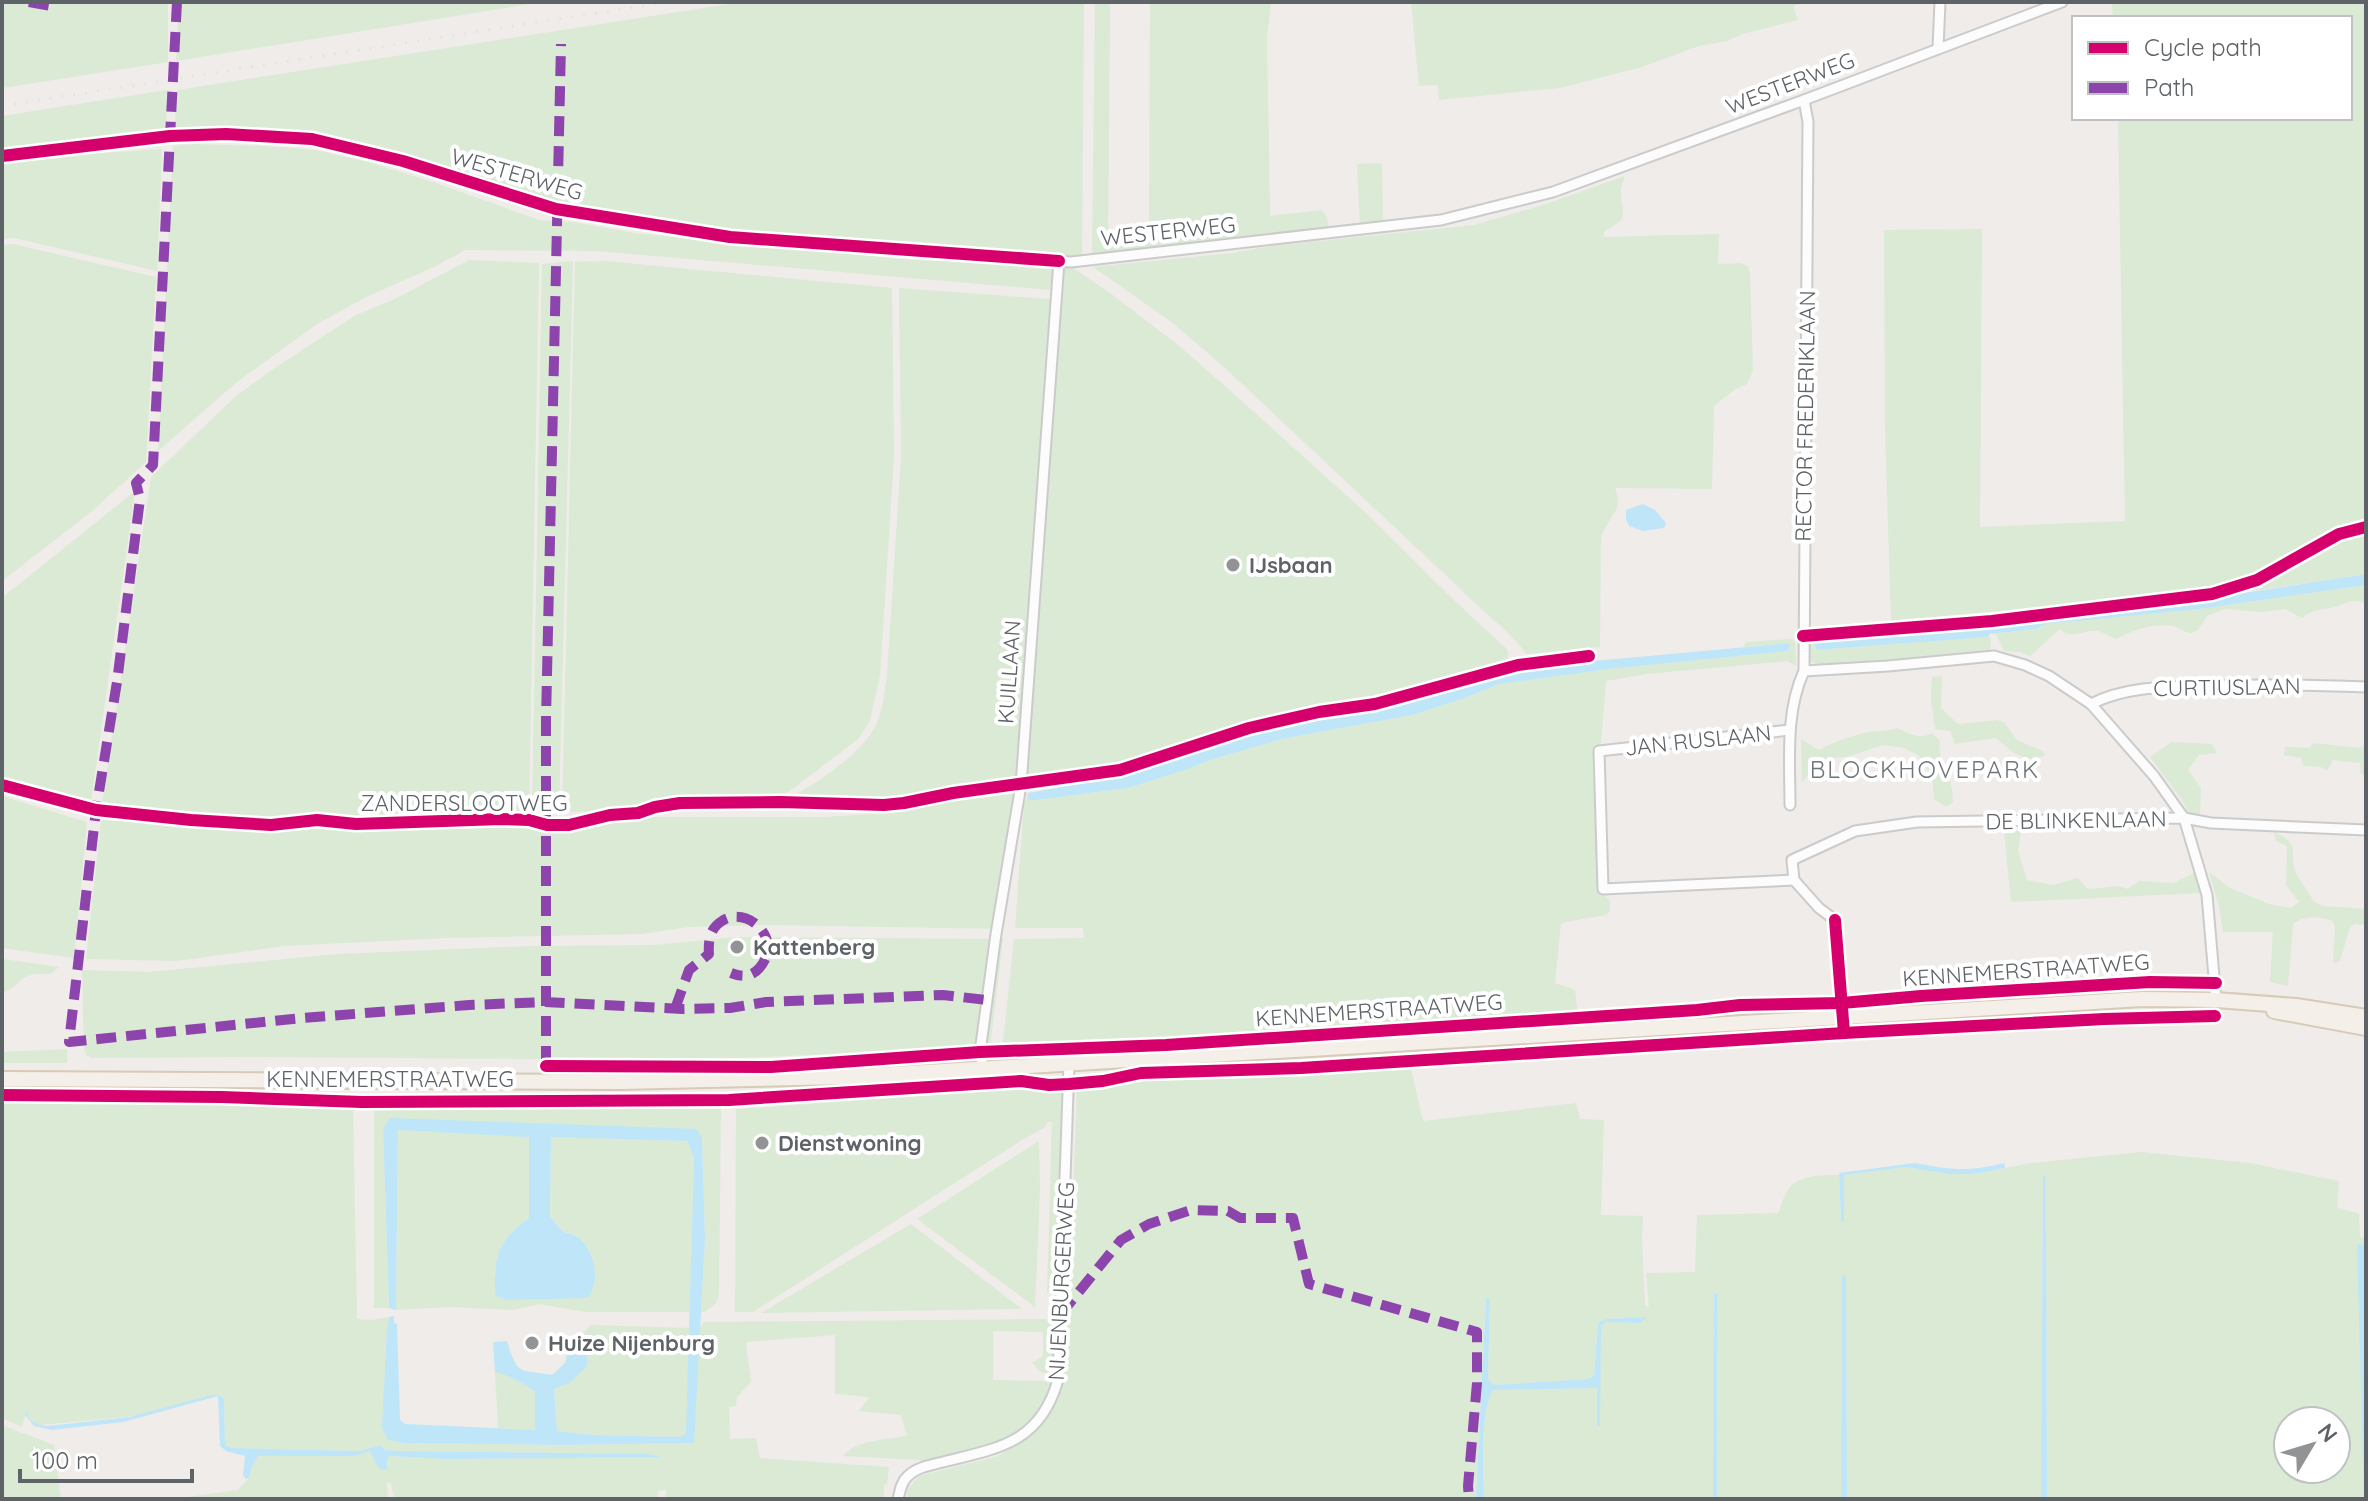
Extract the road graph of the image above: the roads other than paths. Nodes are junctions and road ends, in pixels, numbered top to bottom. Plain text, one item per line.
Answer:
1 (1940, 2) edge
2 (2062, 2) edge
3 (1938, 48) junction
4 (1804, 100) junction
5 (1059, 261) joint
6 (1804, 671) junction
7 (2366, 687) edge
8 (2091, 704) junction
9 (1790, 730) junction
10 (1790, 805) dead end
11 (2184, 818) junction
12 (2366, 830) edge
13 (1794, 880) junction
14 (1835, 920) dead end
15 (2216, 1000) junction
16 (2243, 1003) junction
17 (2366, 1017) edge
18 (2366, 1028) edge
19 (1069, 1063) junction
20 (983, 1068) junction
21 (2, 1079) edge
22 (898, 1499) edge

1 - 3 street
2 - 3 street, WESTERWEG
3 - 4 street, WESTERWEG
4 - 5 street, WESTERWEG
4 - 6 street, RECTOR FREDERIKLAAN
5 - 20 street, KUILLAAN
6 - 8 street
6 - 9 street, RECTOR FREDERIKLAAN
7 - 8 street, CURTIUSLAAN
8 - 11 street
9 - 10 street, RECTOR FREDERIKLAAN
9 - 13 street, JAN RUSLAAN
11 - 12 street, DE BLINKENLAAN
11 - 13 street, DE BLINKENLAAN
11 - 15 street
13 - 14 street
15 - 16 main road, KENNEMERSTRAATWEG
15 - 19 main road, KENNEMERSTRAATWEG
16 - 17 main road, KENNEMERSTRAATWEG
16 - 18 main road, KENNEMERSTRAATWEG
19 - 20 main road, KENNEMERSTRAATWEG
19 - 22 street, NIJENBURGERWEG
20 - 21 main road, KENNEMERSTRAATWEG

